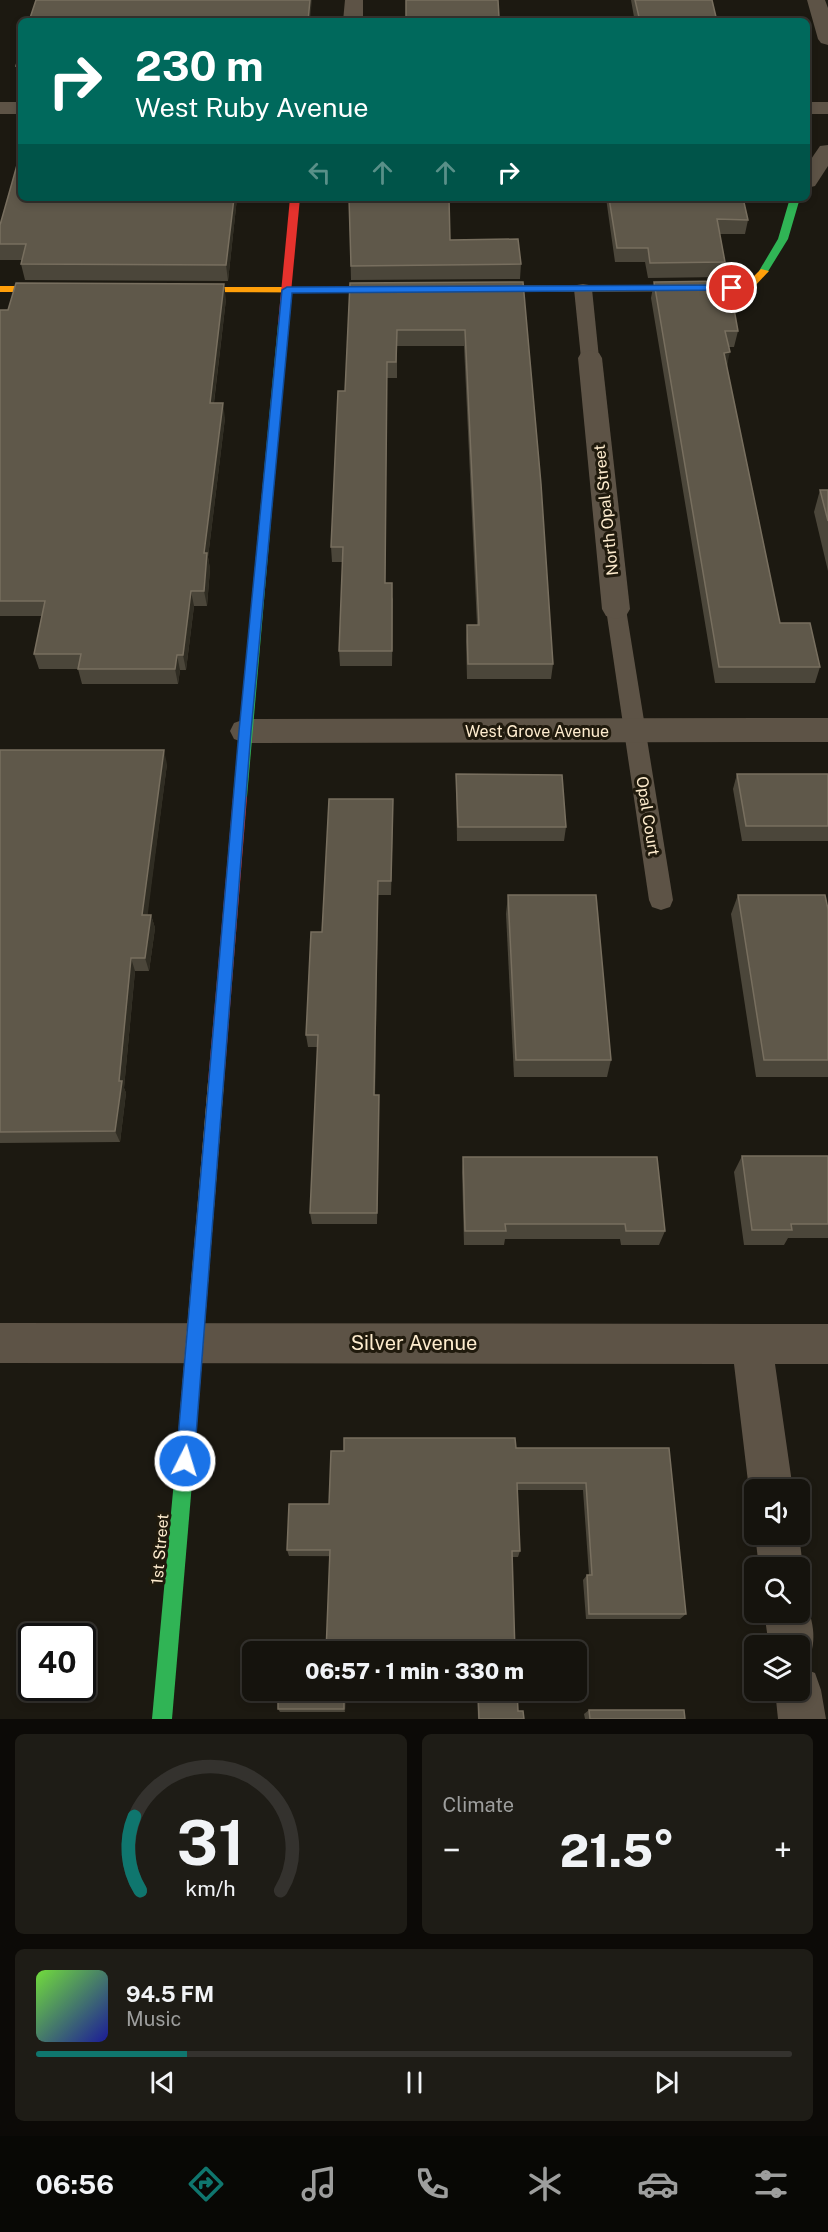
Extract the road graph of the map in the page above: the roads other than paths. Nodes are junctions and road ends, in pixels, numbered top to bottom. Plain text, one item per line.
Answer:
1 (354, 0) edge
2 (816, 0) edge
3 (353, 18) edge
4 (828, 39) edge
5 (0, 108) edge
6 (18, 108) edge
7 (810, 108) edge
8 (828, 108) edge
9 (828, 151) edge
10 (810, 177) edge
11 (295, 201) edge
12 (793, 201) edge
13 (0, 289) edge
14 (72, 289) edge
15 (465, 289) edge
16 (583, 289) junction
17 (168, 290) edge
18 (287, 290) junction
19 (406, 290) edge
20 (590, 358) joint
21 (616, 609) joint
22 (828, 730) edge
23 (245, 731) junction
24 (635, 731) junction
25 (662, 900) dead end
26 (0, 1343) edge
27 (195, 1343) junction
28 (752, 1343) junction
29 (828, 1344) edge
30 (770, 1479) edge
31 (800, 1701) edge
32 (162, 1719) edge
33 (802, 1719) edge

1 - 3 street
2 - 4 street
5 - 6 street
7 - 8 street
9 - 10 street
11 - 18 street, 1st Street
12 - 16 street
13 - 14 street
15 - 16 street
16 - 20 lane, North Opal Street
17 - 18 street
18 - 19 street
18 - 23 street, 1st Street
20 - 21 street, North Opal Street
21 - 24 lane, North Opal Street
22 - 24 street, West Grove Avenue
23 - 24 street, West Grove Avenue
23 - 27 street, 1st Street
24 - 25 lane, Opal Court
26 - 27 street, Silver Avenue
27 - 28 street, Silver Avenue
27 - 32 street, 1st Street
28 - 29 street, Silver Avenue
28 - 30 street
31 - 33 street

